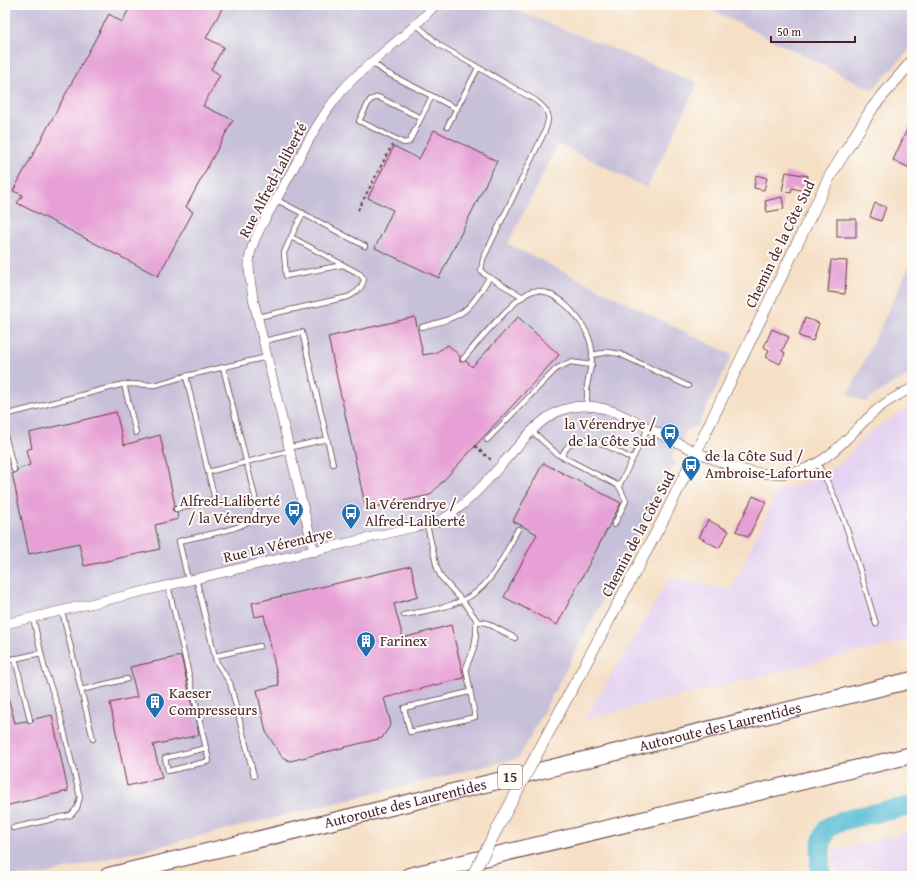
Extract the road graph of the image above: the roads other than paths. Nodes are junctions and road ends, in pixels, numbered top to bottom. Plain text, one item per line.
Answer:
1 (435, 5) edge
2 (416, 24) junction
3 (912, 61) edge
4 (372, 62) junction
5 (478, 68) junction
6 (432, 96) junction
7 (457, 109) junction
8 (421, 118) junction
9 (448, 127) dead end
10 (277, 200) junction
11 (303, 214) junction
12 (291, 237) junction
13 (365, 246) dead end
14 (344, 265) junction
15 (490, 278) junction
16 (523, 297) junction
17 (258, 317) junction
18 (422, 327) dead end
19 (264, 341) junction
20 (592, 355) junction
21 (267, 356) junction
22 (463, 359) dead end
23 (592, 365) junction
24 (223, 367) junction
25 (186, 376) junction
26 (124, 384) junction
27 (688, 386) dead end
28 (912, 388) edge
29 (587, 406) junction
30 (5, 415) edge
31 (648, 428) junction
32 (532, 431) junction
33 (136, 433) dead end
34 (5, 435) edge
35 (327, 438) junction
36 (487, 440) dead end
37 (289, 450) junction
38 (697, 451) junction
39 (562, 456) junction
40 (632, 459) junction
41 (246, 462) junction
42 (817, 463) junction
43 (333, 464) dead end
44 (14, 470) dead end
45 (208, 472) junction
46 (619, 486) junction
47 (176, 509) dead end
48 (426, 525) junction
49 (614, 525) dead end
50 (518, 529) dead end
51 (314, 552) junction
52 (192, 579) junction
53 (168, 585) junction
54 (462, 600) junction
55 (62, 611) junction
56 (404, 615) dead end
57 (33, 618) junction
58 (476, 621) junction
59 (5, 624) edge
60 (876, 624) dead end
61 (515, 638) dead end
62 (260, 646) dead end
63 (41, 653) junction
64 (215, 656) junction
65 (15, 658) junction
66 (5, 661) edge
67 (127, 679) dead end
68 (912, 680) edge
69 (81, 690) junction
70 (469, 692) junction
71 (30, 720) dead end
72 (93, 739) dead end
73 (206, 748) junction
74 (912, 754) edge
75 (254, 776) dead end
76 (13, 828) dead end
77 (108, 876) edge
78 (409, 876) edge
79 (472, 876) edge

1 - 2 street, Rue Alfred-Laliberté
2 - 4 street, Rue Alfred-Laliberté
2 - 5 lane
3 - 38 street, Chemin de la Côte Sud
4 - 6 lane
4 - 10 street, Rue Alfred-Laliberté
5 - 7 lane
5 - 15 lane
6 - 7 lane
6 - 8 lane
7 - 9 lane
8 - 8 lane
10 - 11 lane
10 - 17 street, Rue Alfred-Laliberté
11 - 12 lane
11 - 13 lane
12 - 14 lane
12 - 14 lane
14 - 17 lane
15 - 16 lane
15 - 18 lane
16 - 20 lane
16 - 22 lane
17 - 19 street, Rue Alfred-Laliberté
19 - 21 street, Rue Alfred-Laliberté
19 - 35 lane
20 - 23 lane
20 - 27 lane
21 - 24 lane
21 - 37 street, Rue Alfred-Laliberté
23 - 29 lane
23 - 36 lane
24 - 25 lane
24 - 41 lane
25 - 26 lane
25 - 45 lane
26 - 30 lane
26 - 33 lane
28 - 42 street, Rue La Vérendrye
29 - 31 street, Rue La Vérendrye
29 - 32 street, Rue La Vérendrye
31 - 38 street, Rue La Vérendrye
31 - 40 lane
32 - 39 lane
32 - 48 street, Rue La Vérendrye
34 - 44 lane
35 - 37 lane
35 - 43 lane
37 - 41 lane
37 - 51 street, Rue Alfred-Laliberté
38 - 42 street, Rue La Vérendrye
38 - 79 street, Chemin de la Côte Sud, bridge
39 - 40 lane
39 - 46 lane
40 - 46 lane
41 - 45 lane
41 - 52 lane
42 - 60 lane
45 - 47 lane
46 - 49 lane
48 - 51 street, Rue La Vérendrye
48 - 54 lane
50 - 54 lane
51 - 52 street, Rue La Vérendrye
52 - 53 street, Rue La Vérendrye
52 - 64 lane
53 - 55 street, Rue La Vérendrye
53 - 73 lane
54 - 56 lane
54 - 58 lane
55 - 57 street, Rue La Vérendrye
55 - 69 lane
57 - 59 street, Rue La Vérendrye
57 - 63 lane
58 - 61 lane
58 - 70 lane
62 - 64 lane
63 - 65 lane
63 - 76 lane
64 - 75 lane
65 - 66 lane
65 - 71 lane
67 - 69 lane
68 - 77 highway, Autoroute des Laurentides / 15
69 - 72 lane
70 - 70 lane
73 - 73 lane
74 - 78 highway

